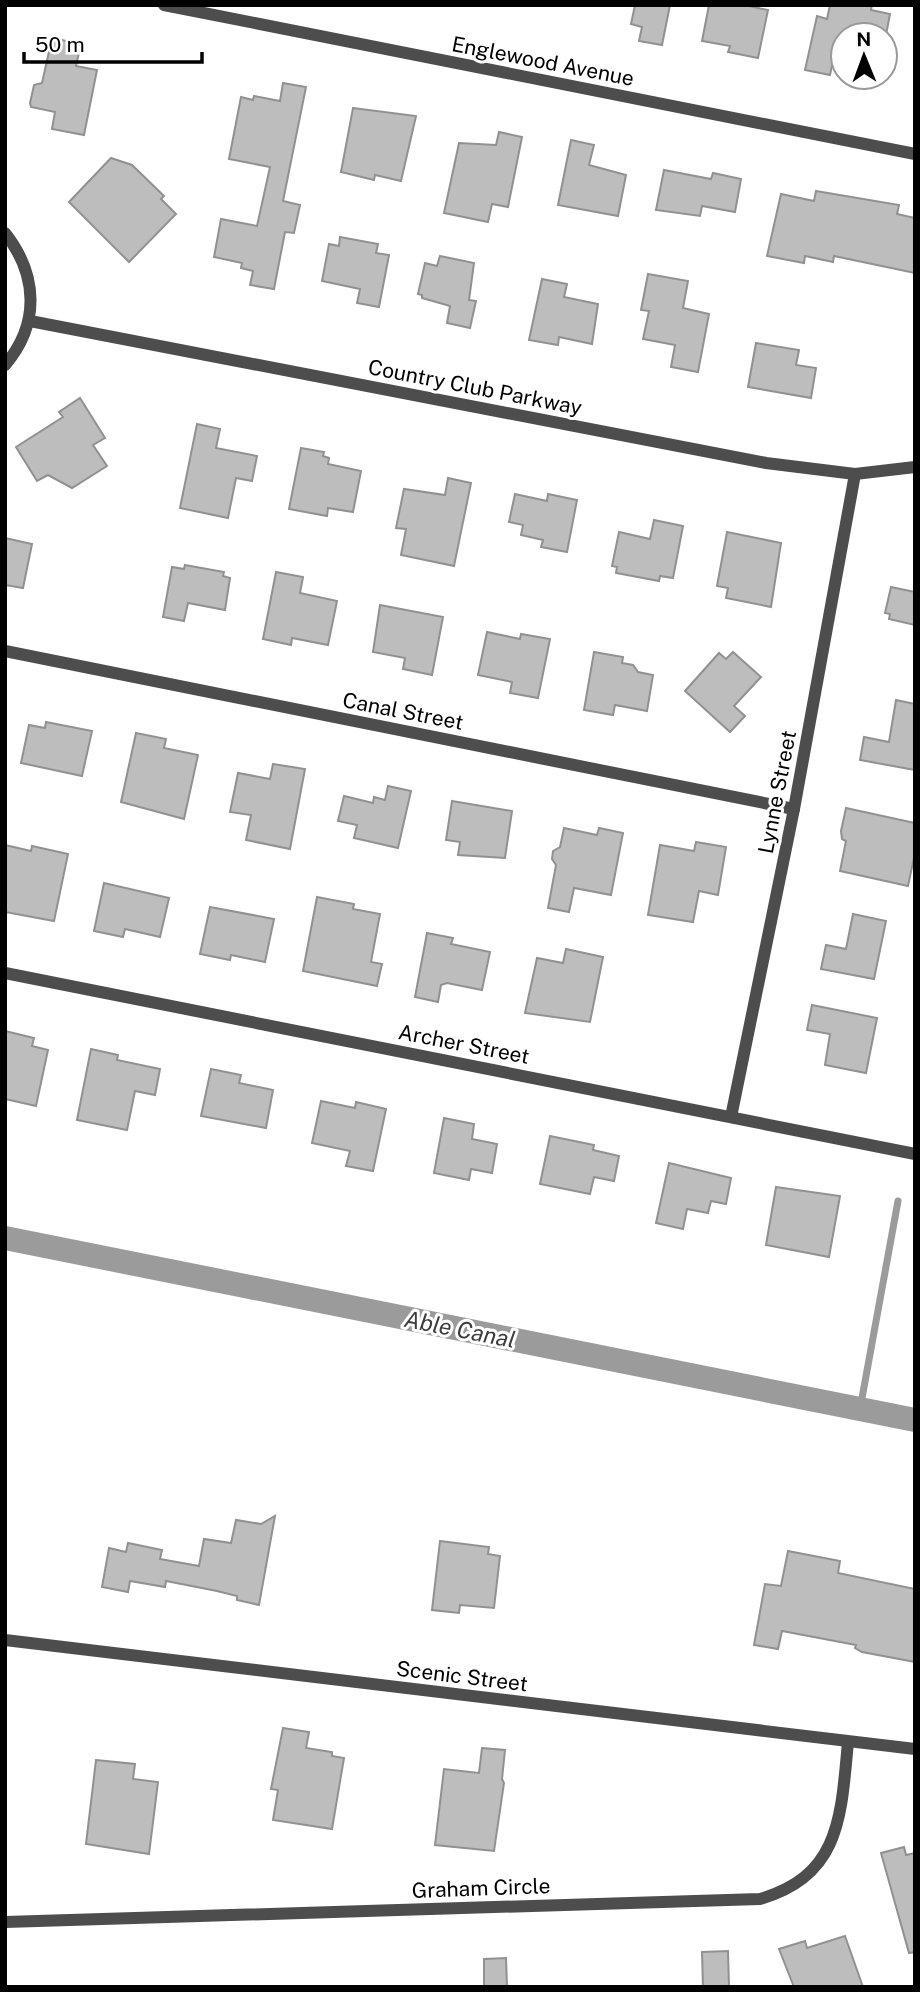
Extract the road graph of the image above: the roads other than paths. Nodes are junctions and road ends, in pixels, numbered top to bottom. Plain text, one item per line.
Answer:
1 (164, 5) edge
2 (915, 154) edge
3 (5, 233) edge
4 (30, 321) junction
5 (5, 365) edge
6 (915, 467) edge
7 (855, 474) junction
8 (5, 651) edge
9 (794, 809) junction
10 (5, 973) edge
11 (731, 1117) junction
12 (915, 1154) edge
13 (5, 1640) edge
14 (848, 1742) junction
15 (915, 1749) edge
16 (5, 1922) edge

1 - 2 street, Englewood Avenue
3 - 4 street
4 - 5 street
4 - 7 street, Country Club Parkway
6 - 7 street, Country Club Parkway
7 - 9 street, Lynne Street
8 - 9 street, Canal Street
9 - 11 street, Lynne Street
10 - 11 street, Archer Street
11 - 12 street, Archer Street
13 - 14 street, Scenic Street
14 - 15 street, Scenic Street
14 - 16 street, Graham Circle

